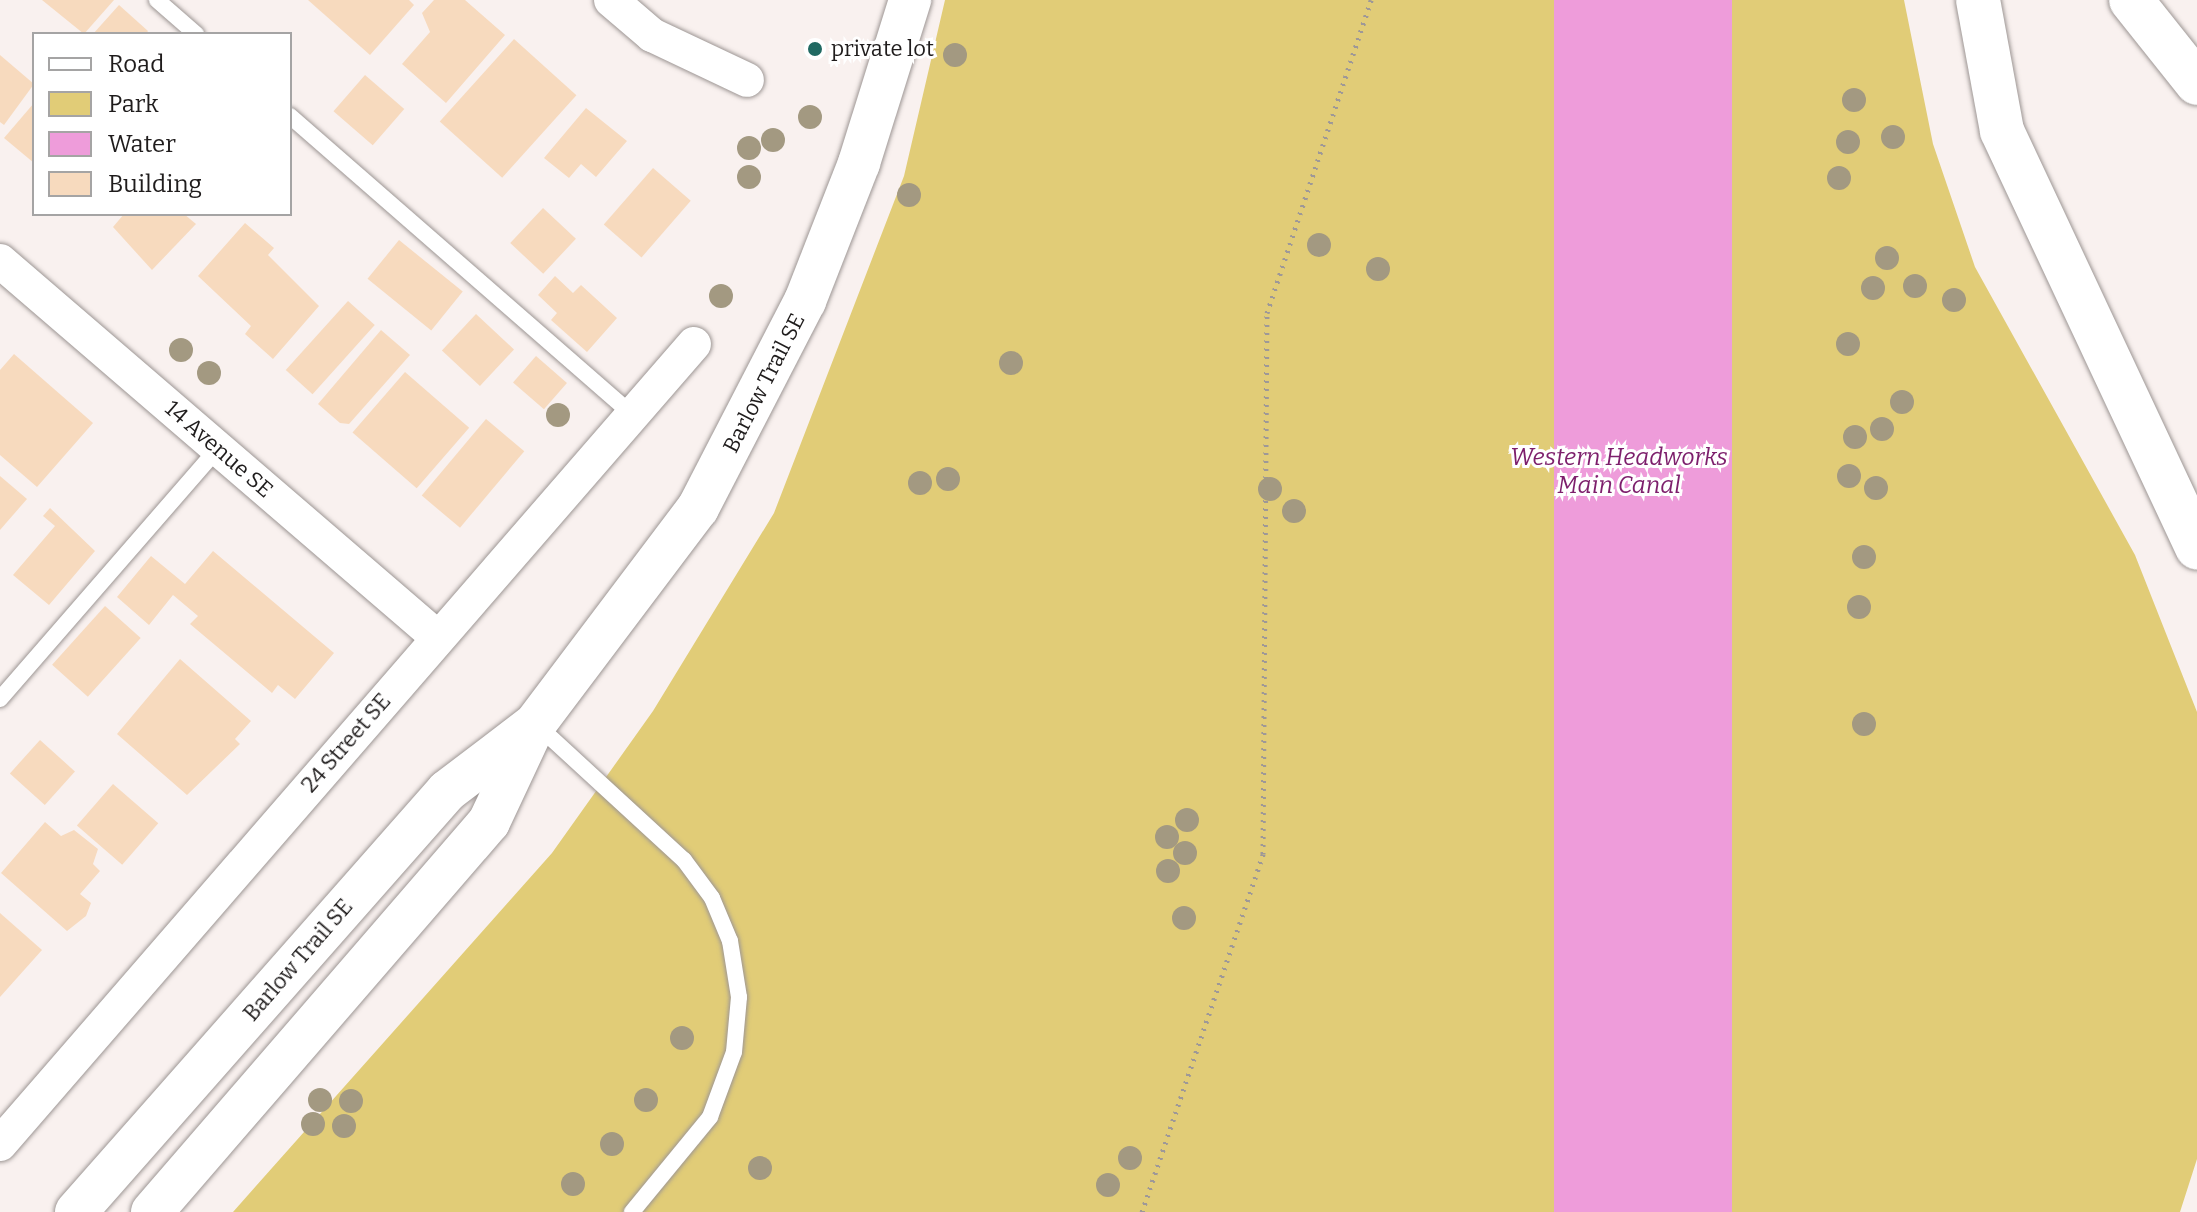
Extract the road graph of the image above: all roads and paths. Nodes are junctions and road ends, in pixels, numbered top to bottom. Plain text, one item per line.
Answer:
1 (157, 0) edge
2 (611, 0) edge
3 (910, 0) edge
4 (1371, 0) edge
5 (1978, 0) edge
6 (2131, 0) edge
7 (194, 32) edge
8 (747, 80) dead end
9 (2197, 83) edge
10 (292, 118) edge
11 (0, 261) edge
12 (694, 344) dead end
13 (634, 416) junction
14 (218, 448) junction
15 (2197, 548) edge
16 (437, 637) junction
17 (0, 699) edge
18 (535, 724) junction
19 (0, 1144) edge
20 (76, 1212) edge
21 (152, 1212) edge
22 (632, 1212) edge
23 (1142, 1212) edge

1 - 7 lane
2 - 8 street
3 - 18 street, Barlow Trail SE
4 - 23 path
5 - 15 highway
6 - 9 highway
10 - 13 lane
11 - 14 street, 14 Avenue SE
12 - 13 street, 24 Street SE
13 - 16 street, 24 Street SE
14 - 16 street, 14 Avenue SE
14 - 17 lane
16 - 19 street, 24 Street SE
18 - 20 street, Barlow Trail SE
18 - 21 street, Barlow Trail SE
18 - 22 lane

